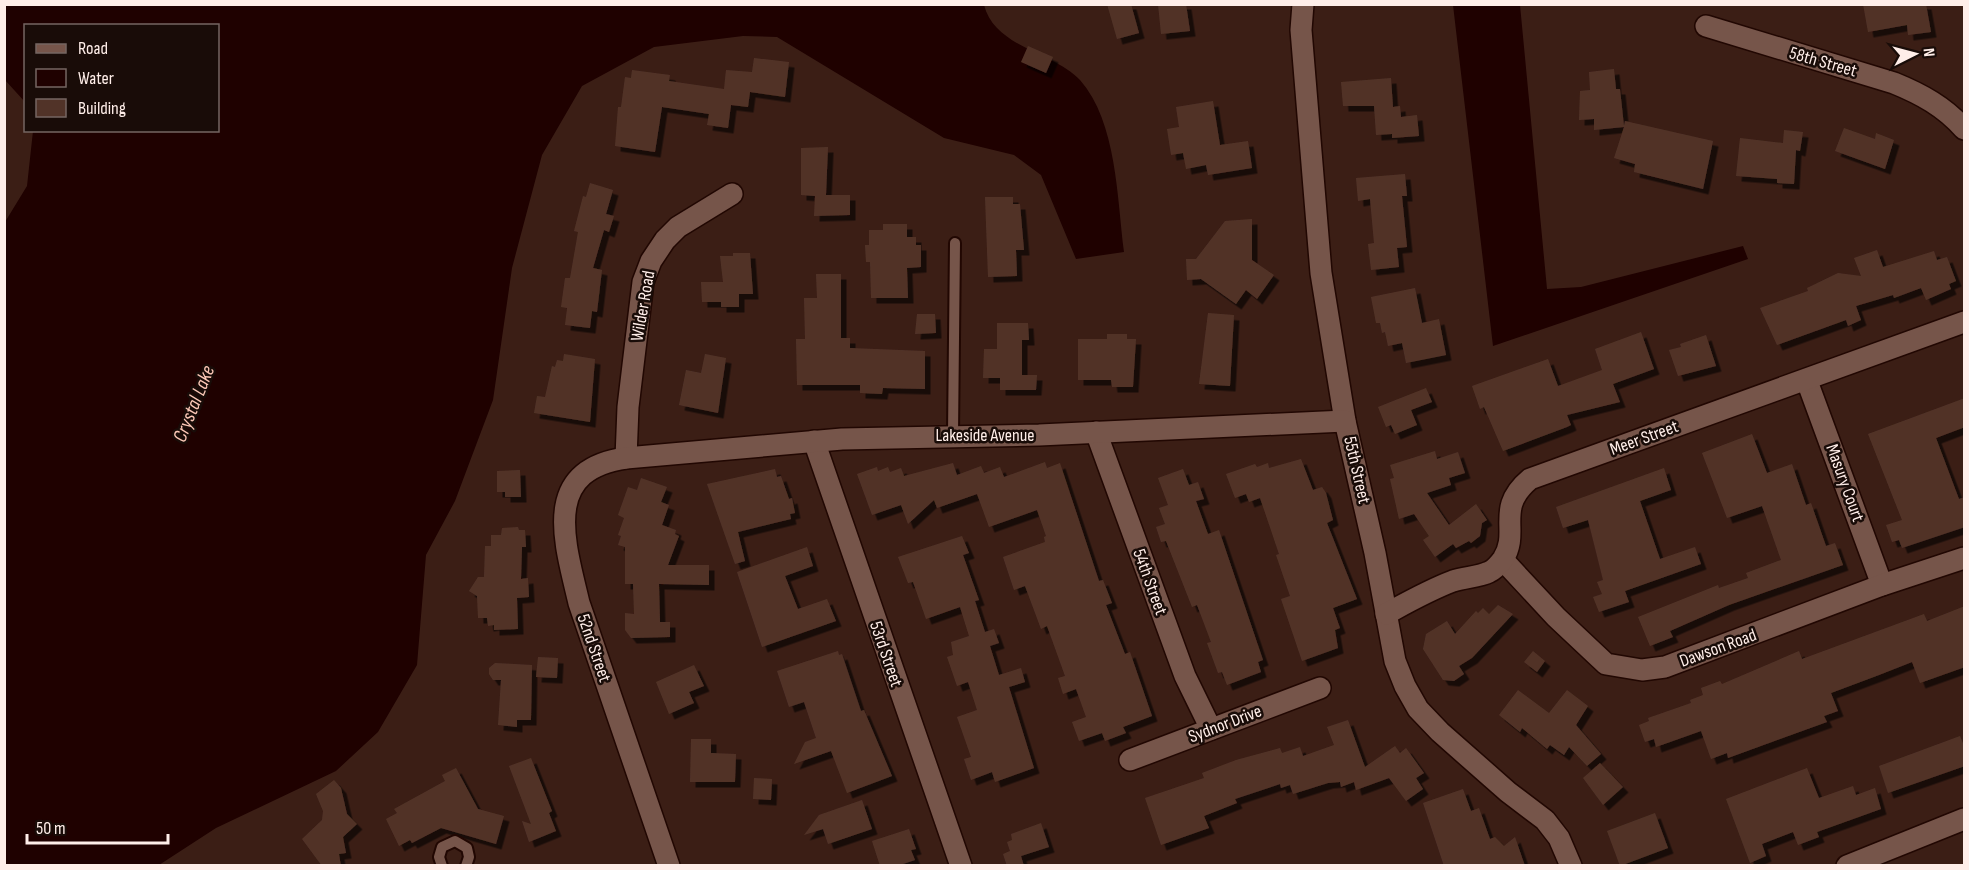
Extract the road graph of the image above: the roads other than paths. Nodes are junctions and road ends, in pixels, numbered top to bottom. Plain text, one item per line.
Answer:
1 (1303, 4) edge
2 (1706, 26) dead end
3 (1965, 129) edge
4 (732, 194) dead end
5 (955, 243) dead end
6 (1965, 322) edge
7 (1807, 381) junction
8 (1345, 421) junction
9 (1096, 432) junction
10 (953, 434) junction
11 (814, 441) junction
12 (626, 458) junction
13 (1965, 558) edge
14 (1503, 560) junction
15 (1882, 585) junction
16 (1386, 614) junction
17 (1320, 688) dead end
18 (1211, 729) junction
19 (1130, 760) dead end
20 (1965, 819) edge
21 (442, 866) edge
22 (466, 866) edge
23 (669, 866) edge
24 (961, 866) edge
25 (1572, 866) edge
26 (1848, 866) edge

1 - 8 street, 55th Street
2 - 3 street, 58th Street
4 - 12 street, Wilder Road
5 - 10 lane
6 - 7 street, Meer Street
7 - 14 street, Meer Street
7 - 15 street, Masury Court
8 - 9 street, Lakeside Avenue
8 - 16 street, 55th Street
9 - 10 street, Lakeside Avenue
9 - 18 street, 54th Street
10 - 11 street, Lakeside Avenue
11 - 12 street, Lakeside Avenue
11 - 24 street, 53rd Street
12 - 23 street, 52nd Street
13 - 15 street, Dawson Road
14 - 15 street, Dawson Road
14 - 16 street
16 - 25 street, 55th Street
17 - 18 street, Sydnor Drive
18 - 19 street, Sydnor Drive
20 - 26 street
21 - 22 lane

